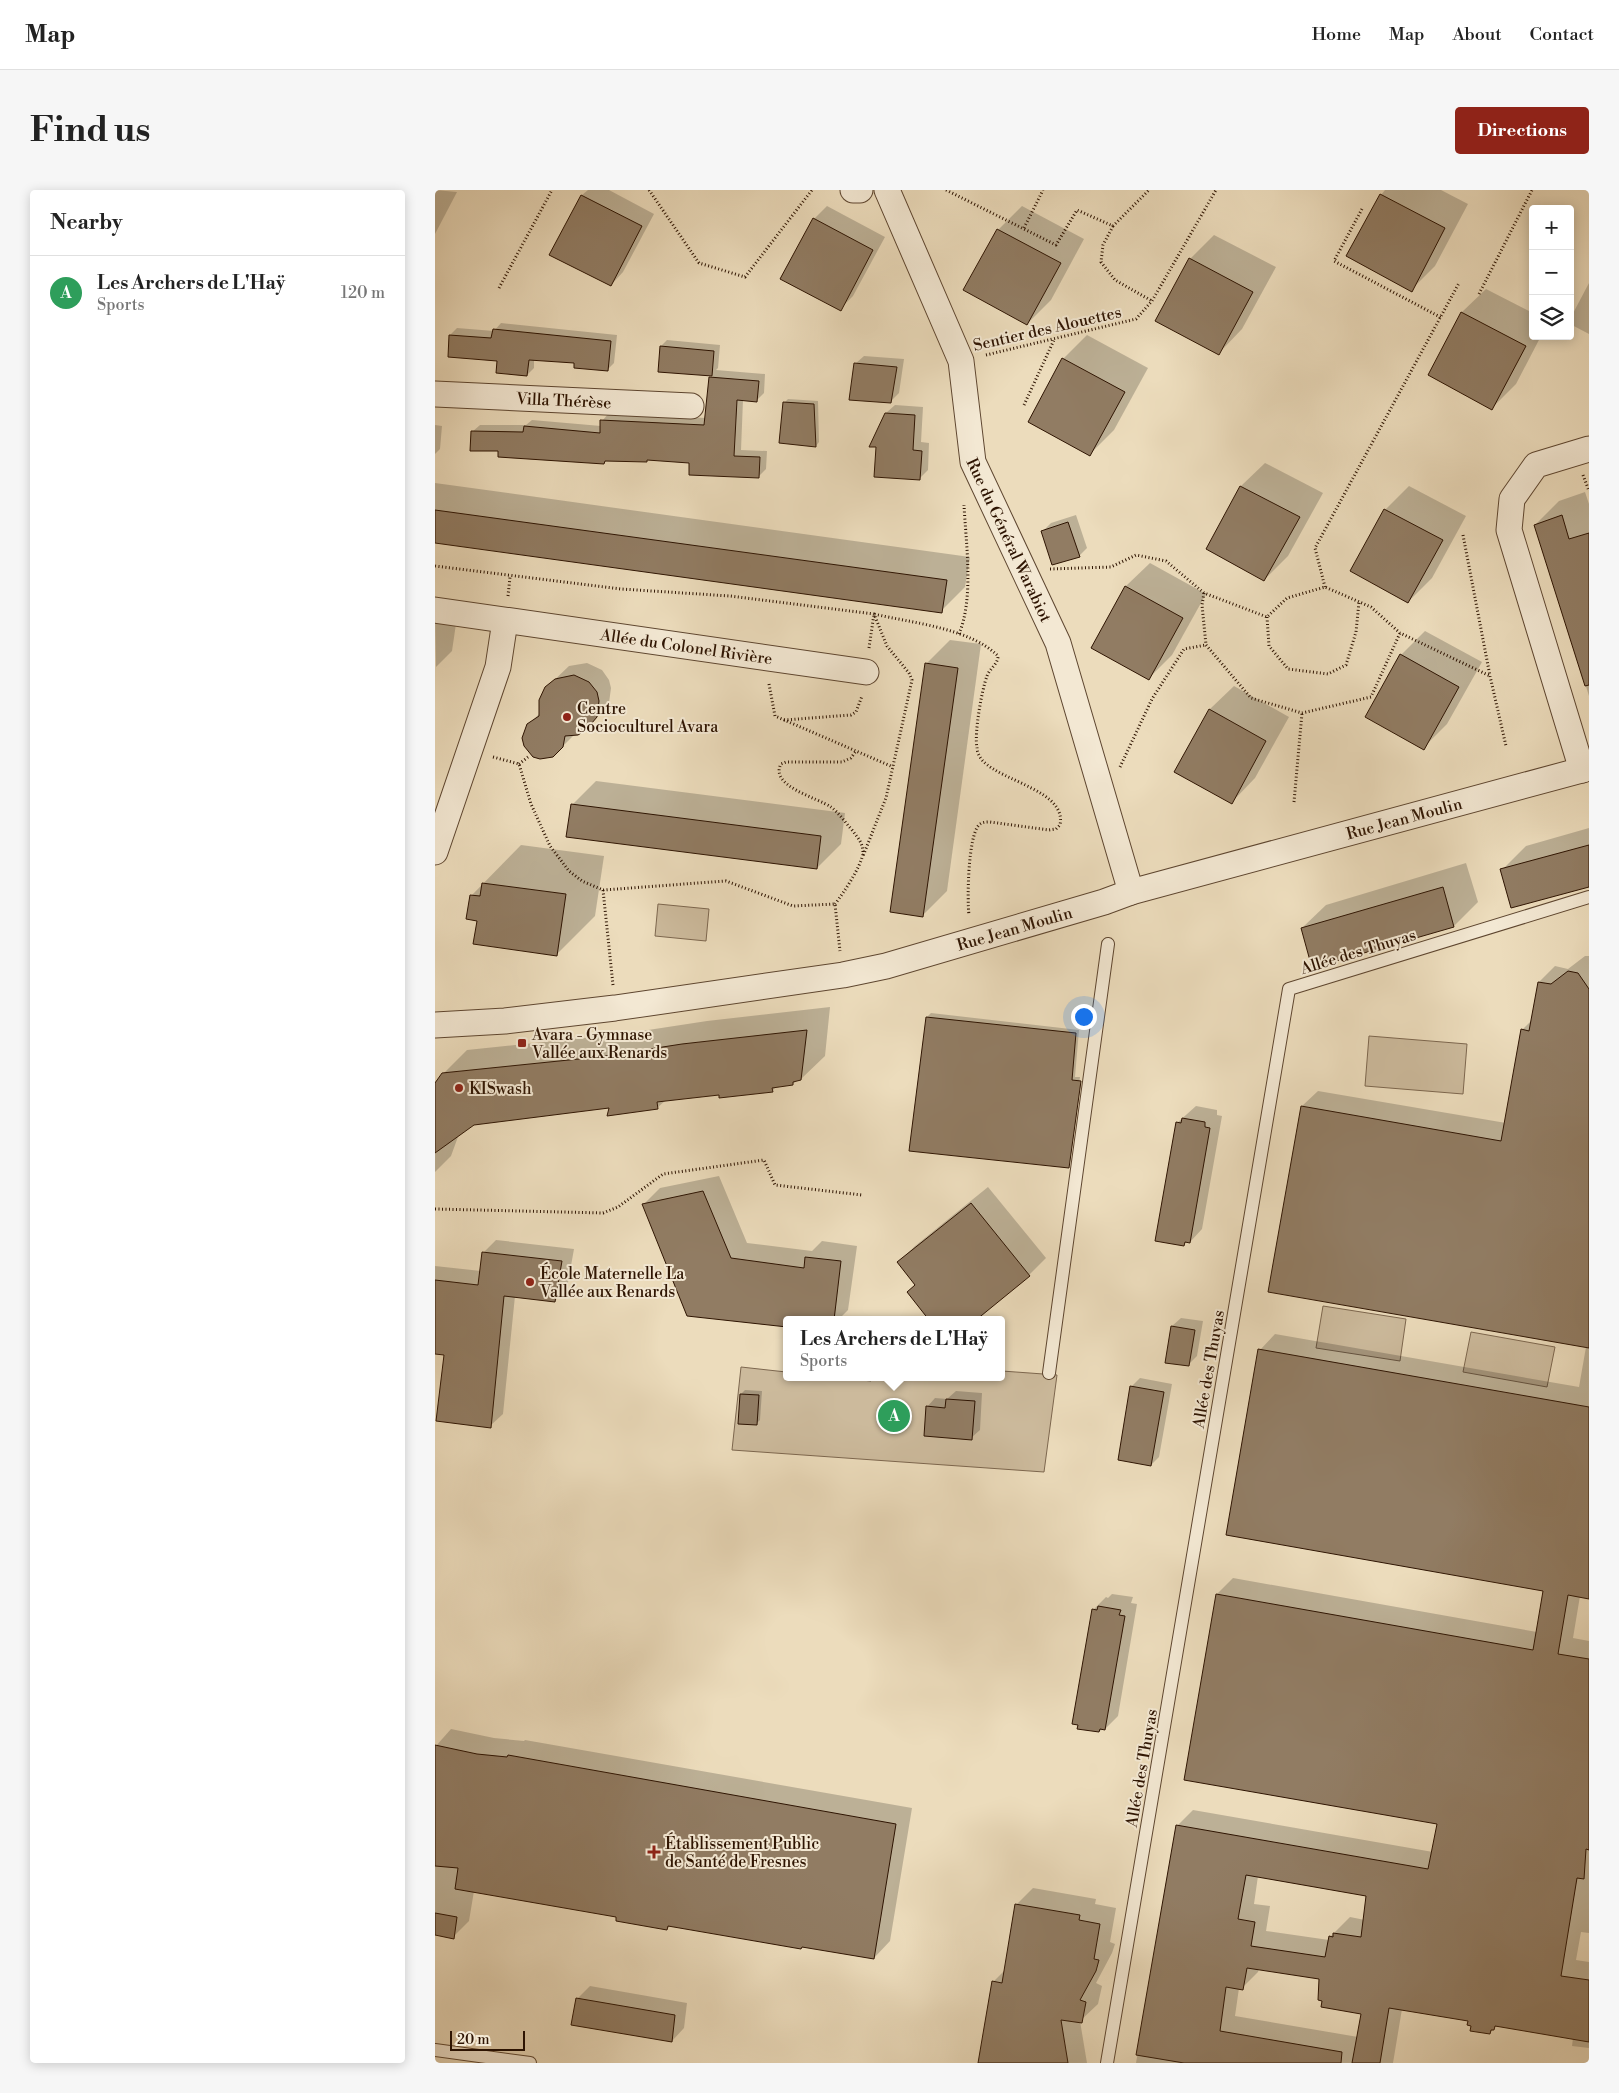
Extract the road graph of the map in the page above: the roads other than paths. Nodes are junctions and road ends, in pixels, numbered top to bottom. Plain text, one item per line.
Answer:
1 (853, 190) edge
2 (860, 190) edge
3 (887, 190) edge
4 (435, 394) edge
5 (691, 406) dead end
6 (1589, 448) edge
7 (435, 610) edge
8 (505, 621) junction
9 (866, 672) dead end
10 (1585, 769) edge
11 (435, 852) edge
12 (1131, 892) junction
13 (1589, 897) edge
14 (1108, 944) dead end
15 (435, 1025) edge
16 (1049, 1373) dead end
17 (435, 2050) edge
18 (530, 2063) edge
19 (1107, 2063) edge

1 - 2 street
3 - 12 street, Rue du Général Warabiot
4 - 5 street, Villa Thérèse
6 - 10 street
7 - 8 street, Allée du Colonel Rivière
8 - 9 street, Allée du Colonel Rivière
8 - 11 street
10 - 12 street, Rue Jean Moulin
12 - 15 street, Rue Jean Moulin
13 - 19 lane, Allée des Thuyas
14 - 16 lane
17 - 18 lane

